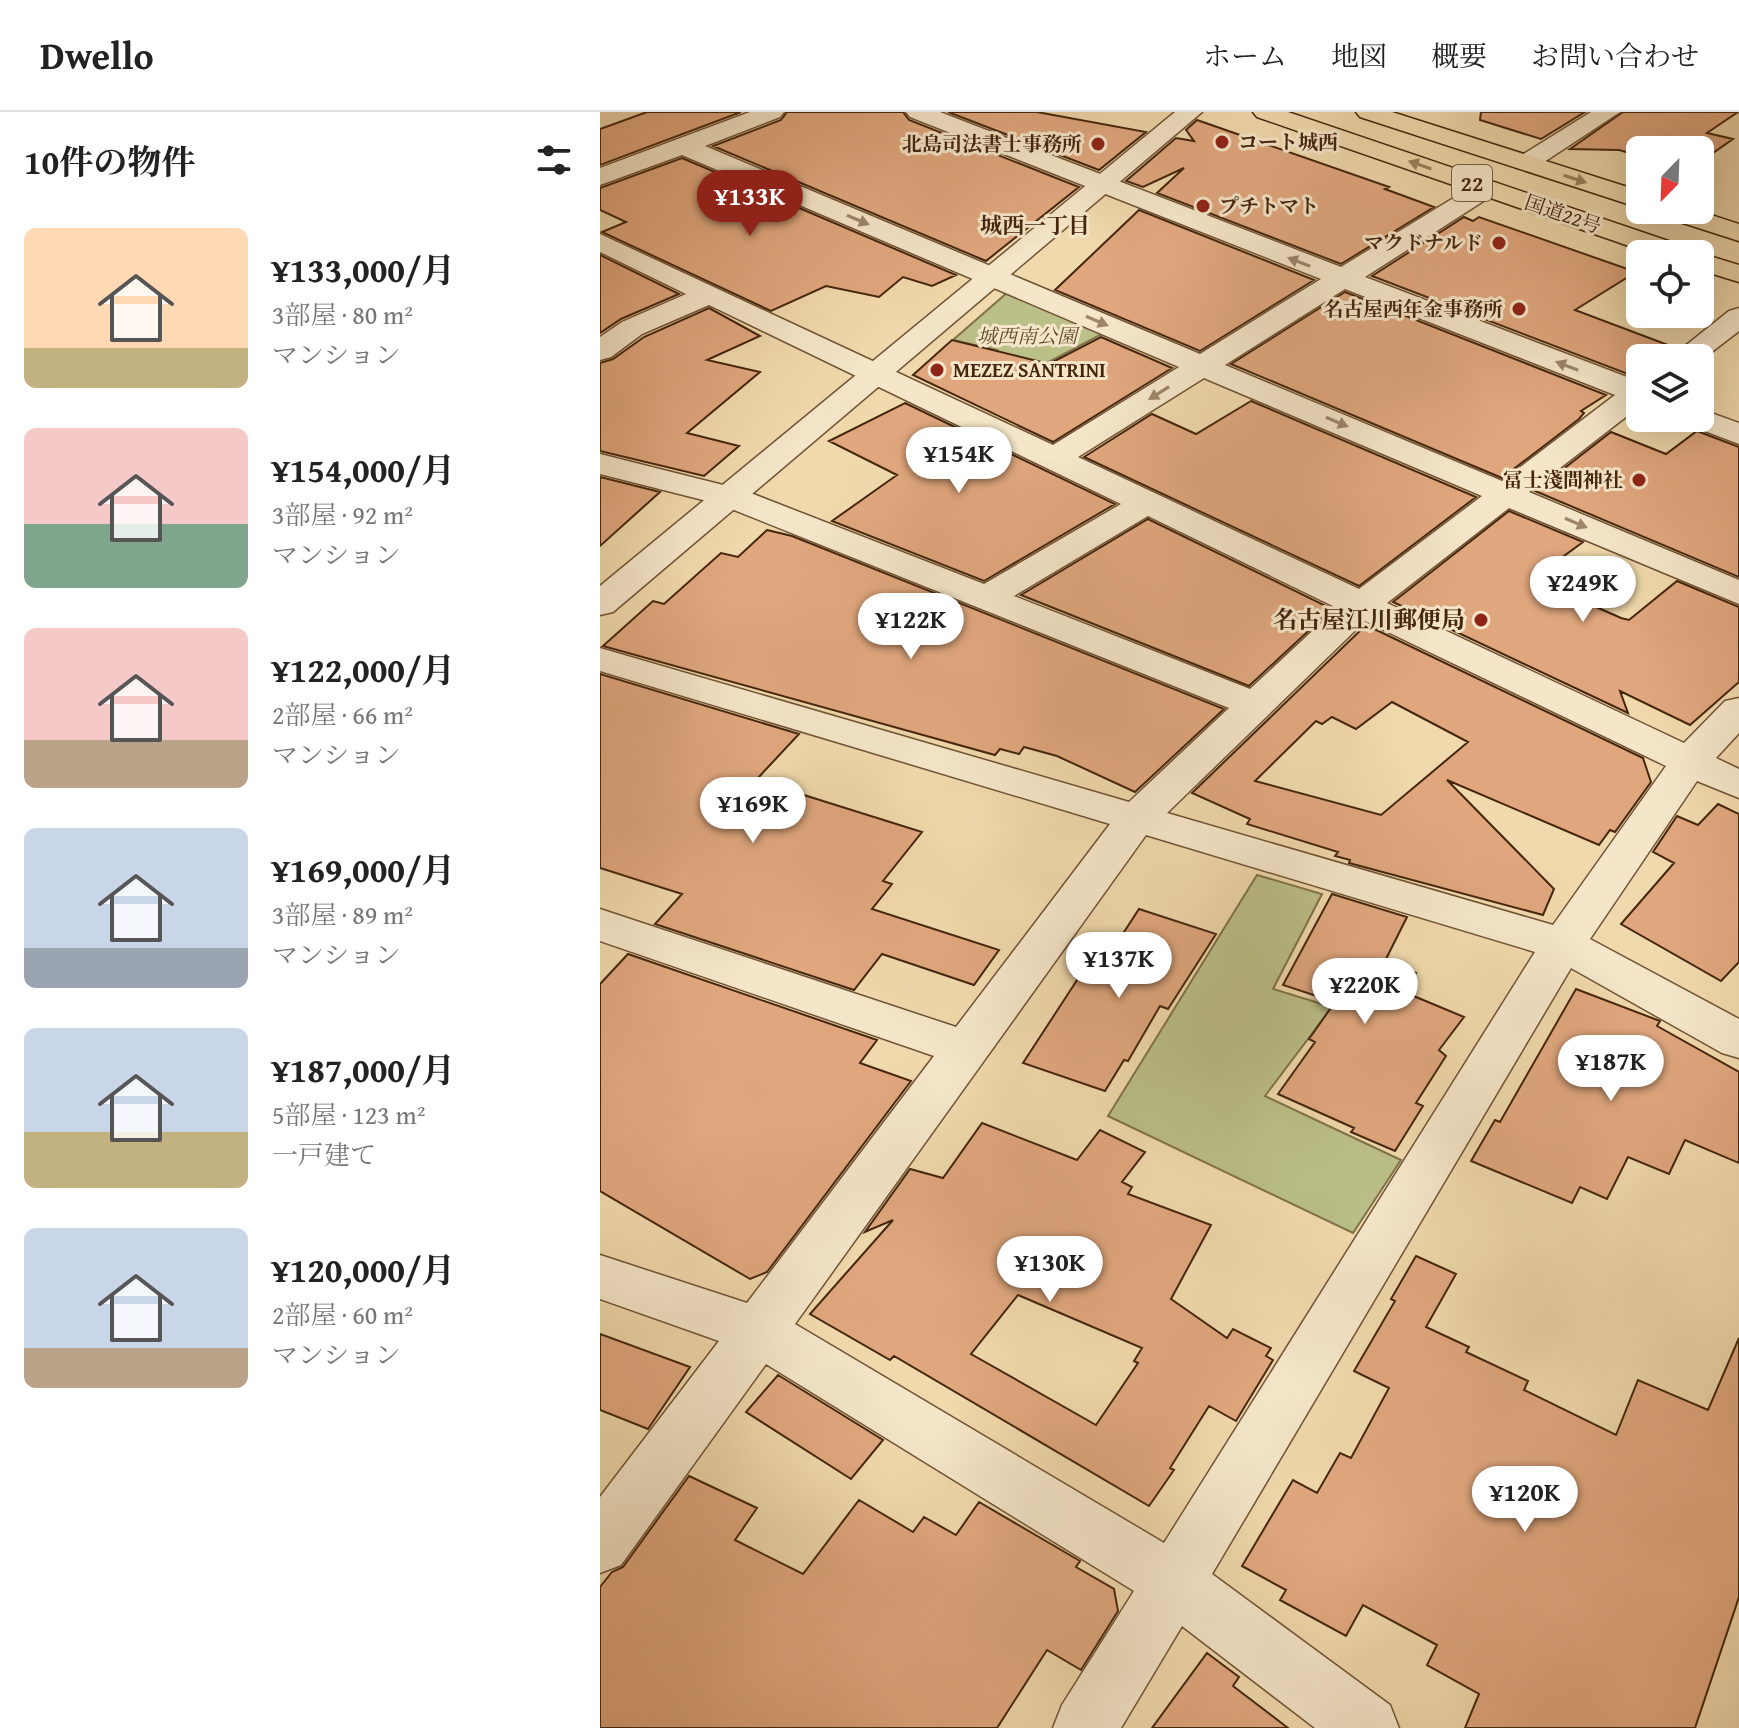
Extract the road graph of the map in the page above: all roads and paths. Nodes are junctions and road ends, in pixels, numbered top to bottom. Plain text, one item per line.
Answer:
1 (772, 112) edge
2 (918, 112) edge
3 (1190, 112) edge
4 (1265, 112) edge
5 (1368, 112) edge
6 (1608, 112) edge
7 (683, 146) junction
8 (1526, 163) junction
9 (600, 177) edge
10 (1103, 186) junction
11 (1487, 188) junction
12 (1626, 195) edge
13 (1712, 224) edge
14 (1739, 233) edge
15 (1638, 240) edge
16 (600, 242) edge
17 (1714, 266) edge
18 (1739, 274) edge
19 (992, 277) junction
20 (1340, 279) junction
21 (711, 294) junction
22 (1739, 317) edge
23 (1703, 344) edge
24 (600, 351) edge
25 (1203, 365) junction
26 (877, 374) junction
27 (1626, 388) edge
28 (1626, 403) edge
29 (1714, 424) edge
30 (1739, 434) edge
31 (1053, 459) junction
32 (600, 464) edge
33 (1506, 493) junction
34 (731, 497) junction
35 (1146, 503) junction
36 (1739, 593) edge
37 (986, 598) junction
38 (600, 604) edge
39 (1361, 605) junction
40 (600, 659) edge
41 (1256, 705) junction
42 (1739, 710) edge
43 (1690, 761) junction
44 (1739, 785) edge
45 (1137, 818) junction
46 (600, 925) edge
47 (1563, 944) junction
48 (1739, 1040) edge
49 (967, 1049) junction
50 (600, 1277) edge
51 (759, 1331) junction
52 (600, 1545) edge
53 (1172, 1581) junction
54 (1085, 1728) edge
55 (1367, 1728) edge

1 - 7 street
2 - 10 street
3 - 10 street
11 -> 4 highway, 国道22号 / 22
5 - 8 highway, 国道22号 / 22
6 - 8 street
7 - 9 street
7 -> 19 street
8 -> 12 highway, 国道22号 / 22
10 - 19 street
20 -> 10 street
11 - 15 highway, 国道22号 / 22
11 - 20 street
13 - 14 highway
16 - 21 street
17 - 18 highway
19 -> 25 street
19 - 26 street
20 - 25 street
27 -> 20 street
21 - 24 street
21 - 26 street
22 - 23 street
25 -> 31 street
25 -> 33 street
26 - 31 street
26 - 34 street
28 - 33 street
29 - 30 street
31 - 35 street
32 - 34 street
33 -> 36 street
33 - 39 street
34 - 37 street
34 - 38 street
35 - 37 street
35 - 39 street
37 - 41 street
39 - 41 street
39 - 43 street
40 - 45 street
41 - 45 street
42 - 43 street
43 - 44 street
43 - 47 street
45 - 47 street
45 - 49 street
46 - 49 street
47 - 48 street
47 - 53 street
49 - 51 street
50 - 51 street
51 - 52 street
51 - 53 street
53 - 54 street
53 - 55 street

